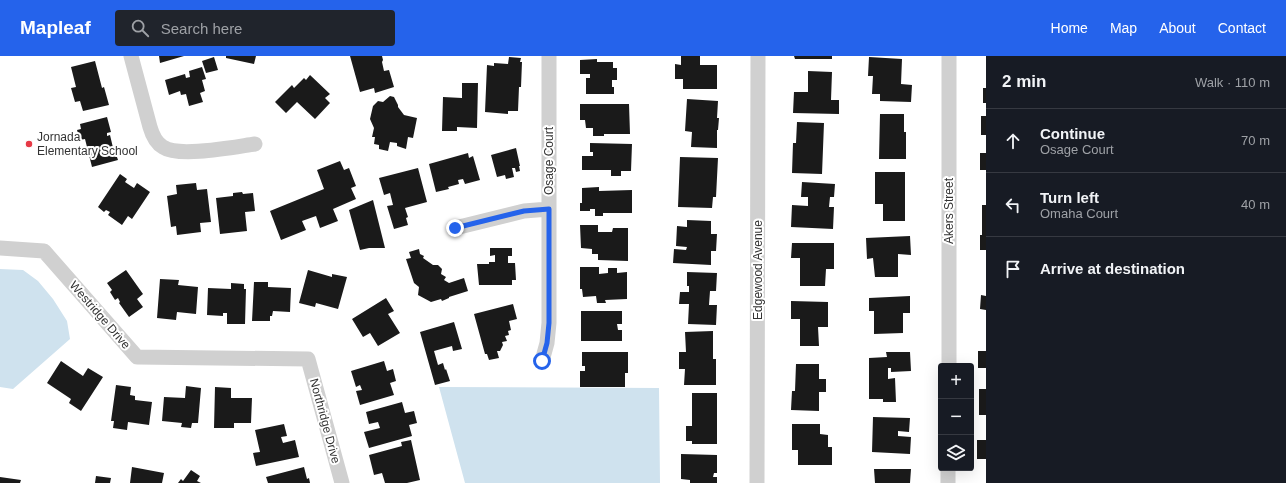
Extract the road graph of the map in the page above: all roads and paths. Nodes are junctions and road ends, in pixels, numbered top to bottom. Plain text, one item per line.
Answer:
1 (130, 56) edge
2 (549, 56) edge
3 (758, 56) edge
4 (949, 56) edge
5 (255, 144) dead end
6 (549, 209) junction
7 (455, 228) dead end
8 (0, 248) edge
9 (308, 359) joint
10 (542, 361) dead end
11 (948, 363) edge
12 (948, 471) edge
13 (342, 483) edge
14 (757, 483) edge
15 (948, 483) edge

1 - 5 street
2 - 6 street, Osage Court
3 - 14 street, Edgewood Avenue
4 - 11 street, Akers Street
6 - 7 street
6 - 10 street, Osage Court
8 - 9 street, Westridge Drive
9 - 13 street, Northridge Drive
12 - 15 street

